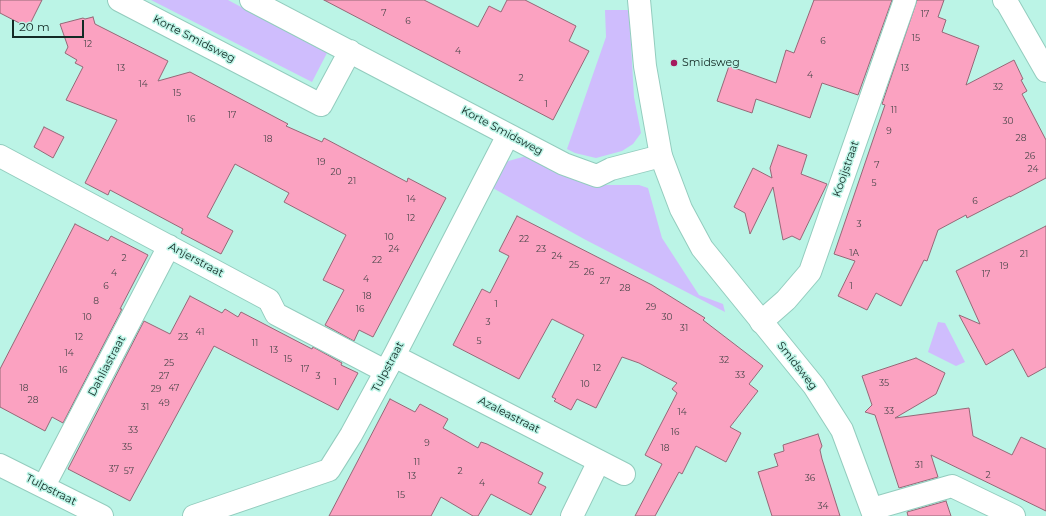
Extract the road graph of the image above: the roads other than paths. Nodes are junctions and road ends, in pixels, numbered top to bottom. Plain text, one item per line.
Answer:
1 (119, 0) edge
2 (251, 0) edge
3 (639, 0) edge
4 (905, 0) edge
5 (1004, 0) edge
6 (350, 51) junction
7 (1046, 71) edge
8 (508, 135) junction
9 (0, 156) edge
10 (661, 156) junction
11 (170, 246) junction
12 (761, 322) junction
13 (389, 364) junction
14 (599, 461) junction
15 (0, 465) edge
16 (624, 474) dead end
17 (44, 486) junction
18 (225, 512) edge
19 (873, 512) edge
20 (97, 515) edge
21 (194, 516) edge
22 (572, 516) edge
23 (1014, 516) edge

1 - 6 street, Korte Smidsweg
2 - 6 street, Korte Smidsweg
3 - 10 street, Smidsweg
4 - 12 street, Kooijstraat
5 - 7 street
6 - 8 street, Korte Smidsweg
8 - 10 street, Korte Smidsweg
8 - 13 street, Tulpstraat
9 - 11 street, Anjerstraat
10 - 12 street, Smidsweg
11 - 13 street, Anjerstraat
11 - 17 street, Dahliastraat
12 - 19 street, Smidsweg
13 - 14 street, Azaleastraat
13 - 18 street, Tulpstraat
14 - 16 street, Azaleastraat
14 - 22 street
15 - 17 street, Tulpstraat
17 - 20 street, Tulpstraat
18 - 21 street, Tulpstraat
19 - 23 street

